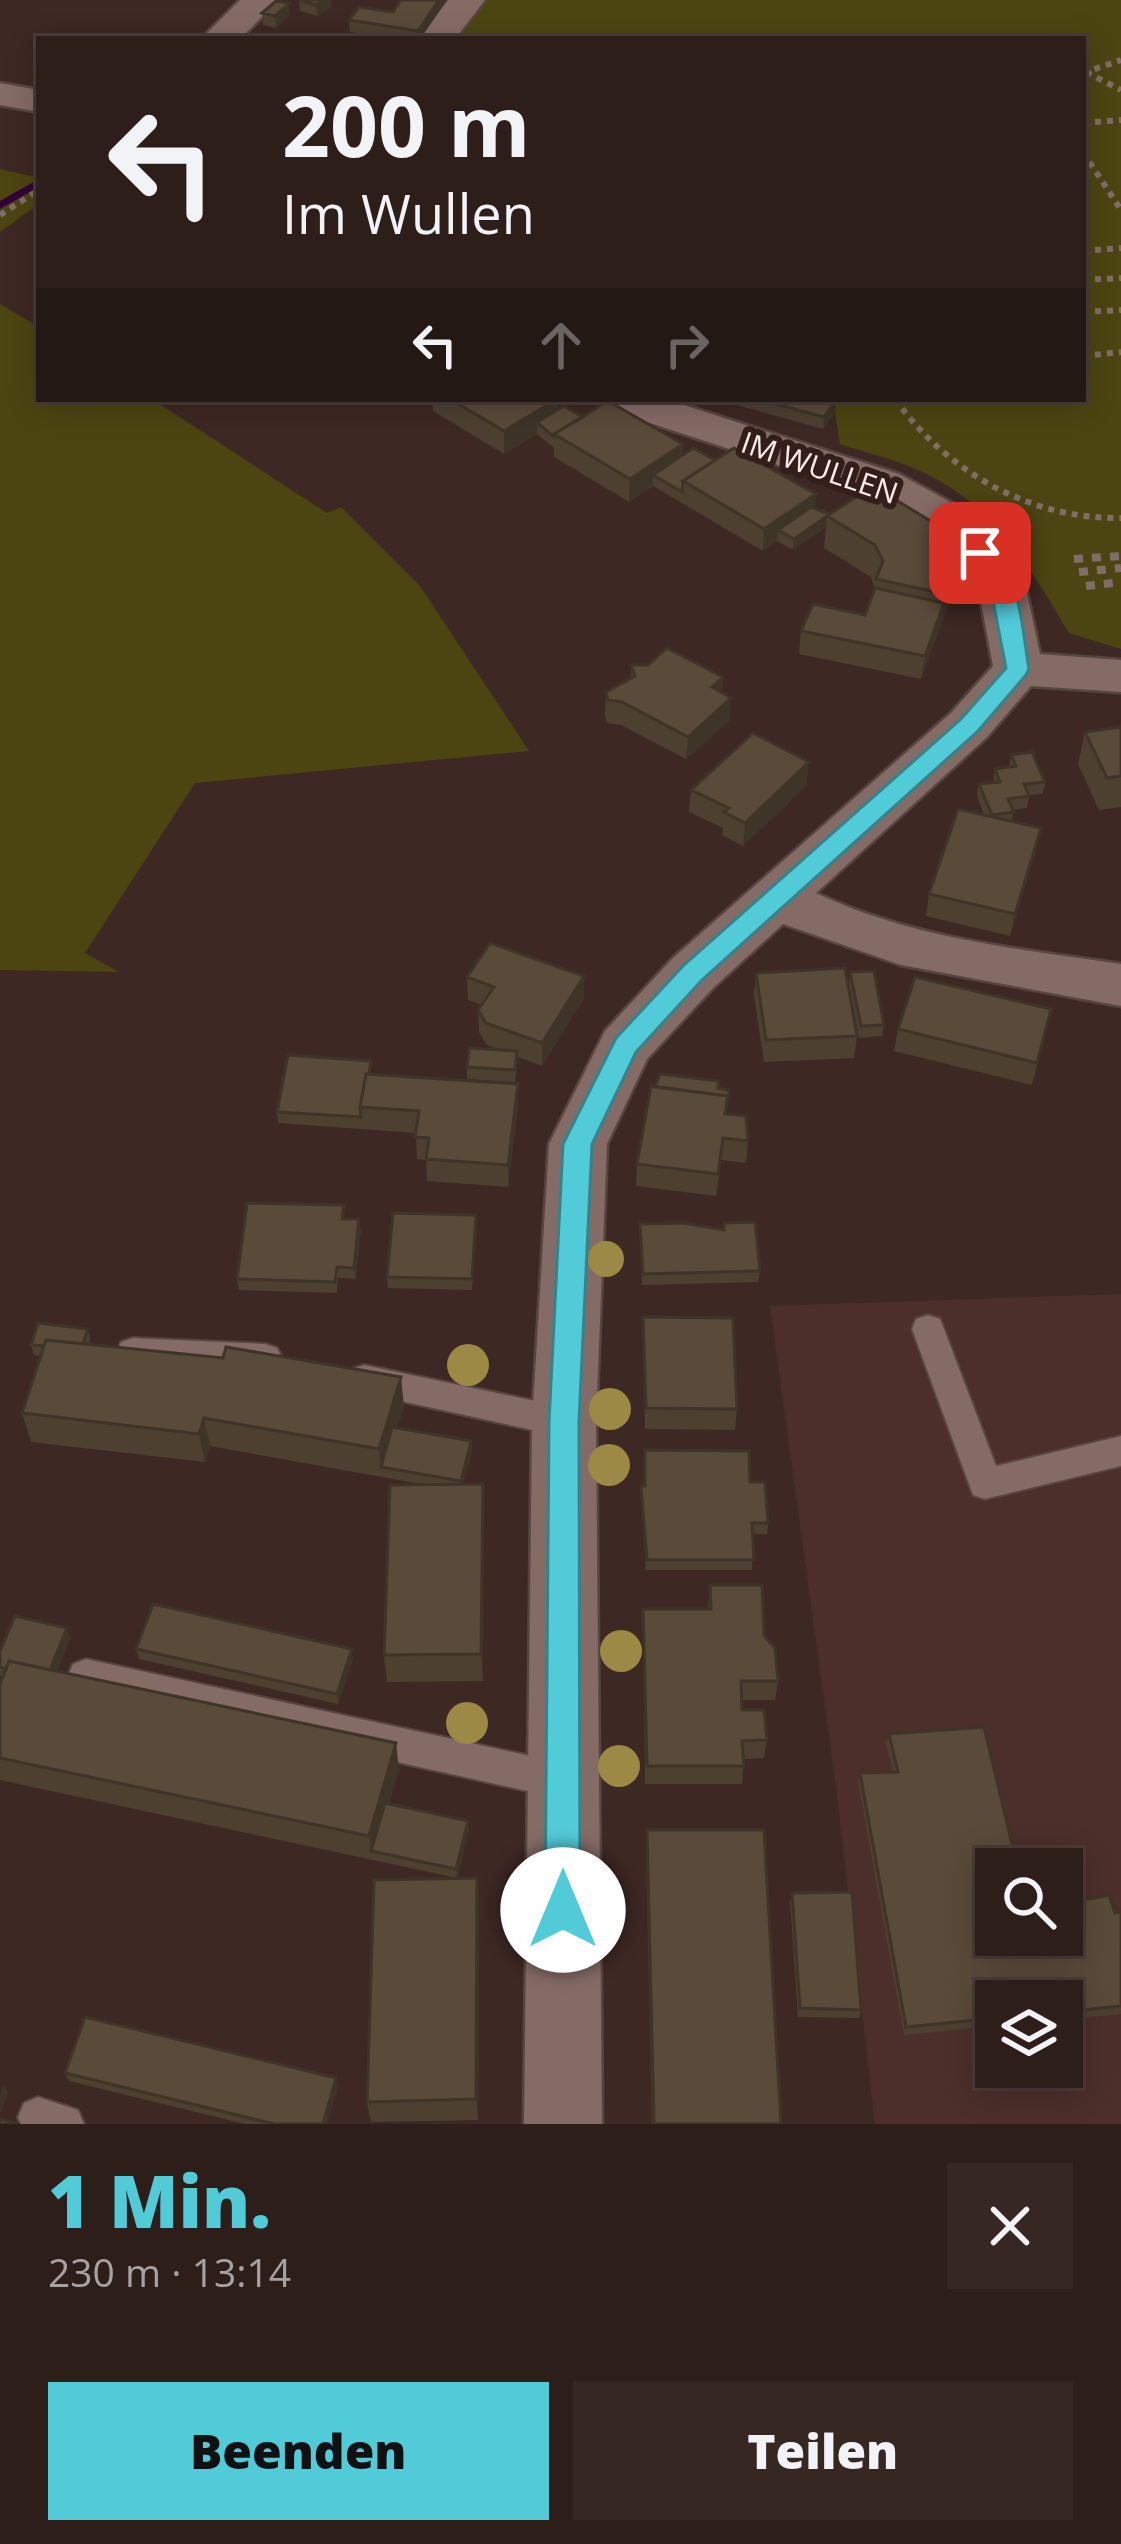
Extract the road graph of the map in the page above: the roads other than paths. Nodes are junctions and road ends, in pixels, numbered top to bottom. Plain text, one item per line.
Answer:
1 (260, 0) edge
2 (467, 0) edge
3 (233, 36) edge
4 (438, 36) edge
5 (0, 94) edge
6 (36, 100) edge
7 (629, 402) edge
8 (1018, 669) junction
9 (1121, 676) edge
10 (778, 899) junction
11 (1121, 985) edge
12 (928, 1329) dead end
13 (95, 1351) edge
14 (293, 1364) edge
15 (338, 1374) edge
16 (564, 1422) junction
17 (1121, 1451) edge
18 (86, 1676) edge
19 (563, 1781) junction
20 (563, 2124) edge

1 - 3 street
2 - 4 street
5 - 6 street
7 - 8 street, IM WULLEN
8 - 9 street
8 - 10 street
10 - 11 street
10 - 16 street
12 - 17 lane
13 - 14 lane
15 - 16 lane
16 - 19 street
18 - 19 lane
19 - 20 street

